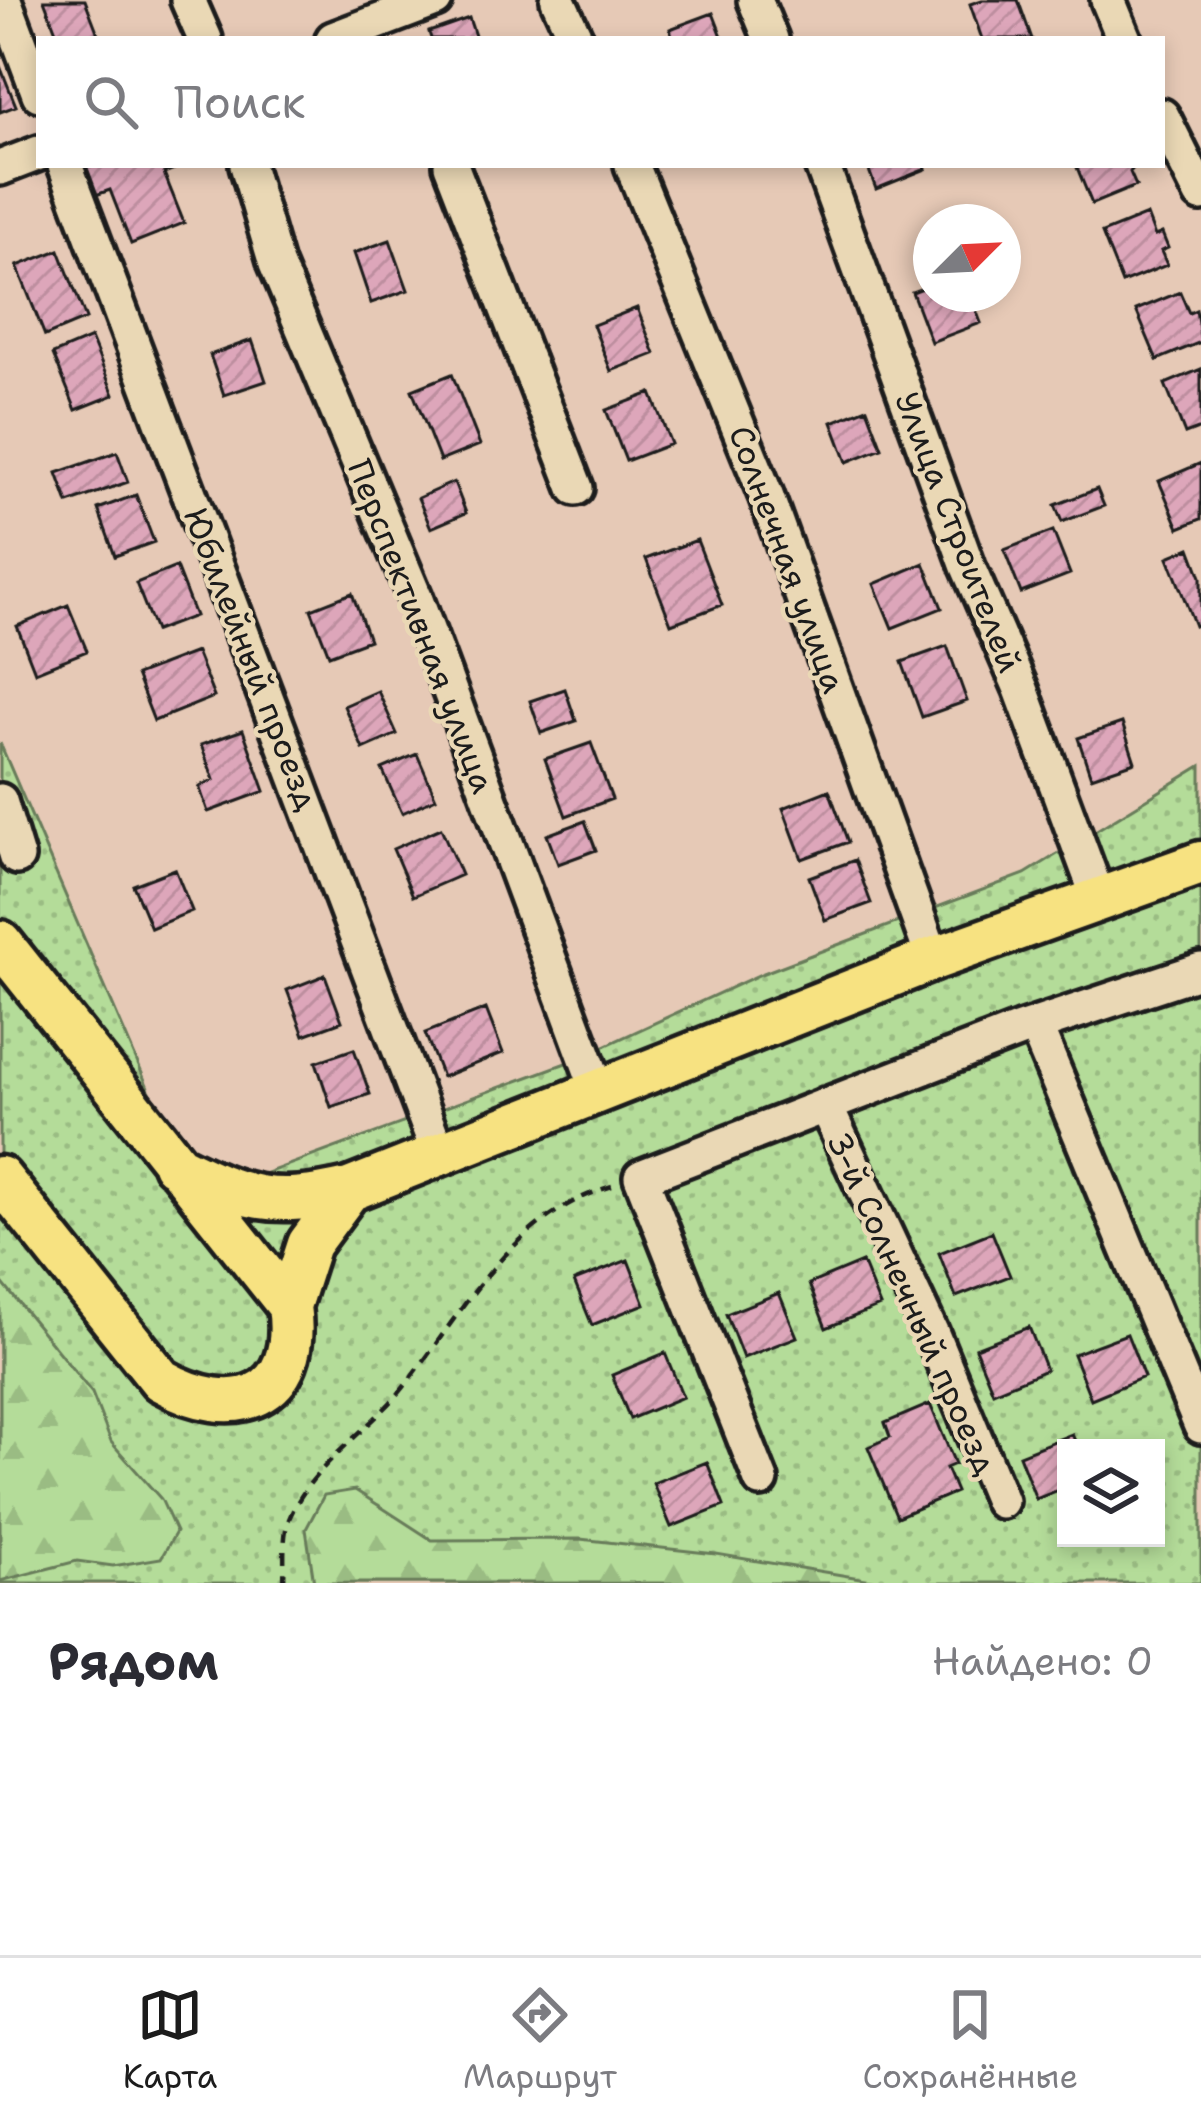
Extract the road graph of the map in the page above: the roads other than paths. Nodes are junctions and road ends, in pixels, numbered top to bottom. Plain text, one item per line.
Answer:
1 (4, 0) edge
2 (188, 0) edge
3 (436, 0) edge
4 (558, 0) edge
5 (755, 0) edge
6 (1108, 0) edge
7 (396, 18) edge
8 (204, 36) edge
9 (342, 36) edge
10 (574, 36) edge
11 (771, 36) edge
12 (1123, 36) edge
13 (36, 86) edge
14 (1165, 122) edge
15 (36, 154) edge
16 (0, 168) edge
17 (66, 168) edge
18 (248, 168) edge
19 (452, 168) edge
20 (633, 168) edge
21 (823, 168) edge
22 (1201, 194) edge
23 (576, 488) dead end
24 (0, 801) edge
25 (17, 857) dead end
26 (1201, 863) edge
27 (1098, 897) junction
28 (0, 942) edge
29 (933, 959) junction
30 (1201, 970) edge
31 (1035, 1025) junction
32 (597, 1088) junction
33 (825, 1105) junction
34 (438, 1152) junction
35 (174, 1164) junction
36 (0, 1178) edge
37 (349, 1190) junction
38 (290, 1306) junction
39 (1201, 1426) edge
40 (761, 1480) dead end
41 (1001, 1501) dead end

1 - 13 street
2 - 8 street
3 - 7 street
4 - 10 street
5 - 11 street
6 - 12 street
7 - 9 street
14 - 22 street
15 - 16 street
17 - 34 street, Юбилейный проезд
18 - 32 street, Перспективная улица
19 - 23 street
20 - 29 street, Солнечная улица
21 - 27 street, Улица Строителей
24 - 25 street
26 - 27 main road
27 - 29 main road
28 - 35 main road
29 - 32 main road
30 - 31 street
31 - 33 street
31 - 39 street
32 - 34 main road
33 - 40 street
33 - 41 street, 3-й Солнечный проезд
34 - 37 main road
35 - 37 main road
35 - 38 main road
36 - 38 main road
37 - 38 main road

